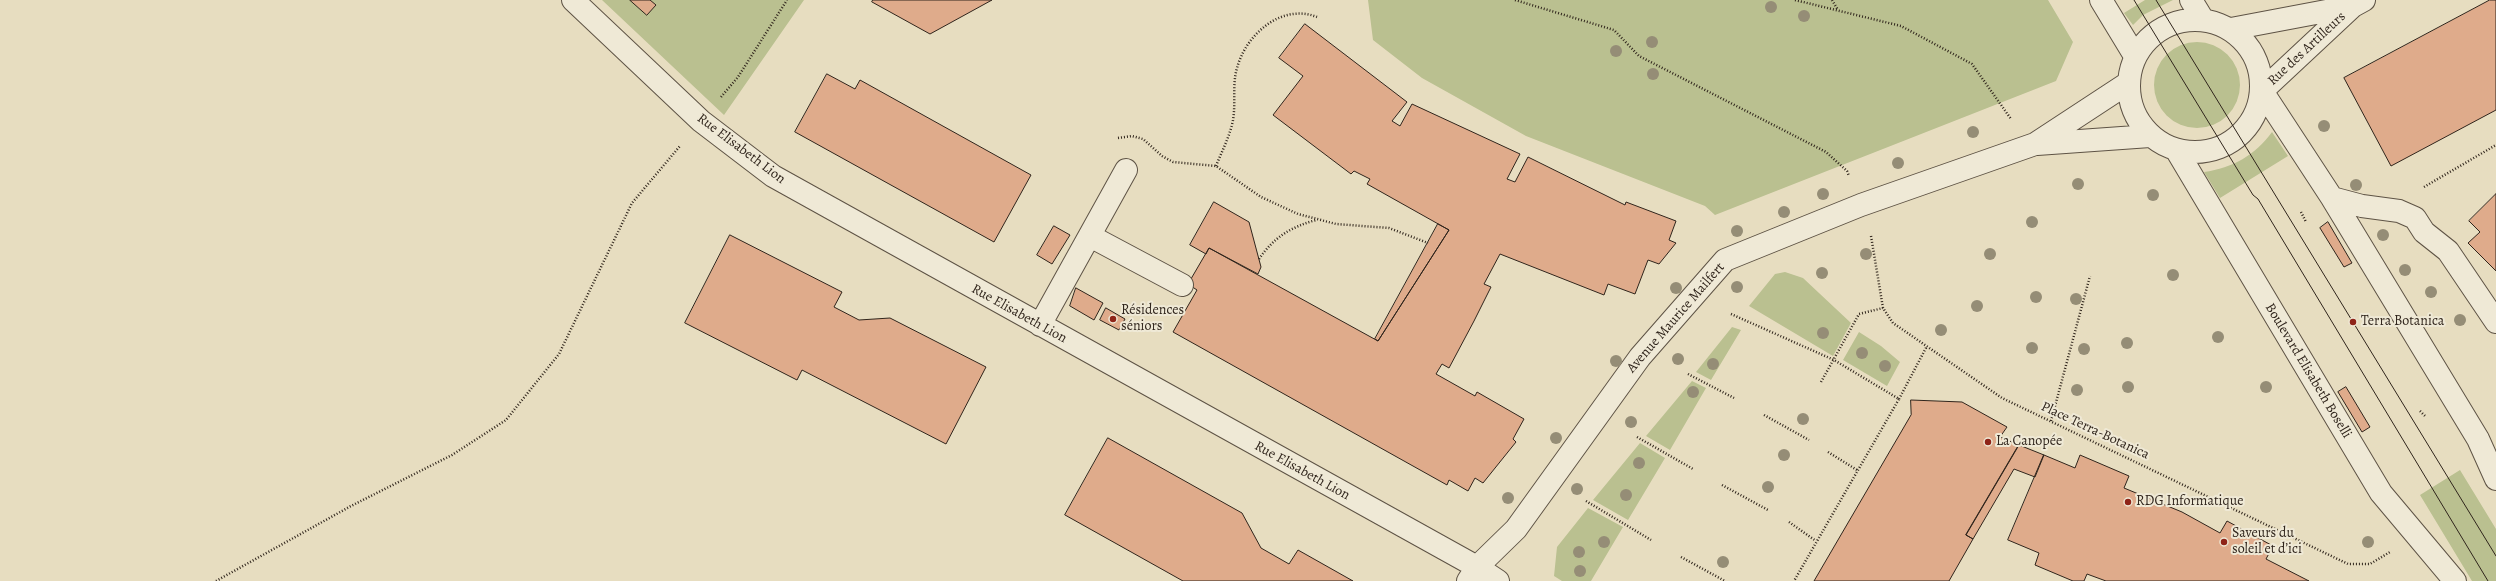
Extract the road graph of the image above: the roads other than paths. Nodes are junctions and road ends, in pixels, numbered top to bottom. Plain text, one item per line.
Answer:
1 (573, 0) edge
2 (2101, 0) edge
3 (2358, 3) edge
4 (2196, 9) edge
5 (2231, 29) junction
6 (2135, 56) junction
7 (2128, 83) junction
8 (2262, 91) junction
9 (2150, 136) junction
10 (2035, 144) junction
11 (2177, 151) junction
12 (1126, 170) dead end
13 (2332, 198) junction
14 (1090, 236) junction
15 (1182, 285) dead end
16 (2496, 322) edge
17 (1040, 325) junction
18 (2496, 479) edge
19 (1473, 574) edge
20 (1498, 581) edge
21 (2455, 581) edge

1 - 17 street, Rue Elisabeth Lion
2 - 6 street
3 - 5 street, Rue des Artilleurs
3 - 8 street, Rue des Artilleurs
4 - 5 street
4 - 6 street
5 - 8 street
6 - 7 street
7 - 9 street
7 - 10 street, Avenue Maurice Mailfert
8 - 11 street
8 - 13 street
9 - 10 street, Avenue Maurice Mailfert
9 - 11 street
10 - 19 street, Avenue Maurice Mailfert
11 - 21 street, Boulevard Elisabeth Boselli
12 - 14 street
13 - 16 street
13 - 18 street
14 - 15 street
14 - 17 street
17 - 19 street, Rue Elisabeth Lion
19 - 20 street, Rue Elisabeth Lion

